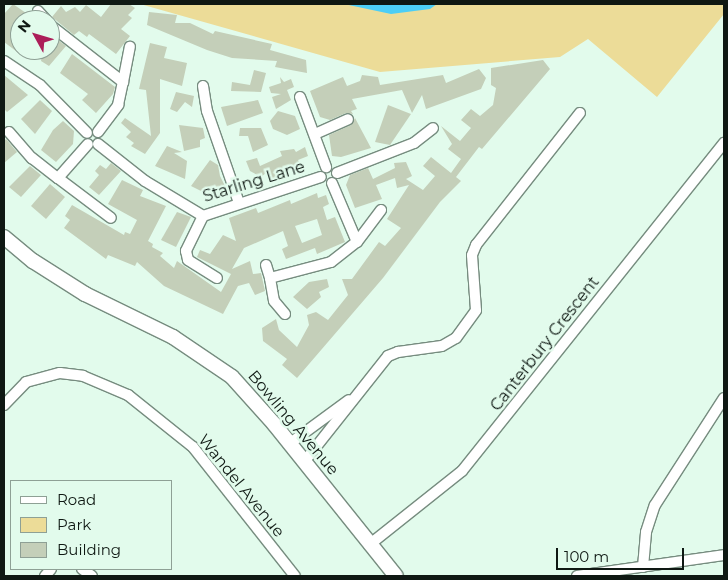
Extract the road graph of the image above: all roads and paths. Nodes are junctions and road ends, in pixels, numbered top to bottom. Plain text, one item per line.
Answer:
1 (60, 33) edge
2 (130, 47) dead end
3 (4, 61) edge
4 (123, 82) junction
5 (203, 86) dead end
6 (300, 97) dead end
7 (580, 113) dead end
8 (348, 119) dead end
9 (433, 128) dead end
10 (9, 132) dead end
11 (92, 133) junction
12 (315, 134) junction
13 (724, 143) edge
14 (93, 144) junction
15 (326, 167) junction
16 (338, 173) junction
17 (320, 177) junction
18 (58, 178) junction
19 (332, 183) junction
20 (239, 203) junction
21 (381, 210) dead end
22 (203, 216) junction
23 (111, 218) dead end
24 (4, 237) edge
25 (357, 242) junction
26 (4, 248) edge
27 (266, 266) dead end
28 (217, 278) dead end
29 (270, 278) junction
30 (85, 294) junction
31 (285, 314) dead end
32 (724, 398) edge
33 (352, 399) junction
34 (4, 405) edge
35 (289, 444) junction
36 (304, 462) junction
37 (369, 545) junction
38 (724, 556) edge
39 (642, 567) junction
40 (295, 576) edge
41 (396, 576) edge
42 (577, 576) edge

1 - 4 street
2 - 4 street
3 - 11 street
4 - 11 street
5 - 20 street
6 - 12 street
7 - 33 street
8 - 12 street
9 - 16 street
10 - 18 street
11 - 14 street
12 - 15 street
13 - 37 street, Canterbury Crescent
14 - 18 street
14 - 22 street, Starling Lane
15 - 16 street
15 - 17 street
16 - 19 street
17 - 19 street
17 - 20 street, Starling Lane
18 - 23 street
19 - 25 street
20 - 22 street, Starling Lane
21 - 25 street
22 - 28 street
24 - 30 main road, Bowling Avenue
25 - 29 street
26 - 30 main road, Bowling Avenue
27 - 29 street
29 - 31 street
30 - 35 main road, Bowling Avenue
32 - 39 street
33 - 35 street
33 - 36 street
34 - 40 street, Wandel Avenue
35 - 36 main road, Bowling Avenue
36 - 37 main road, Bowling Avenue
37 - 41 main road, Bowling Avenue
38 - 39 street
39 - 42 street

